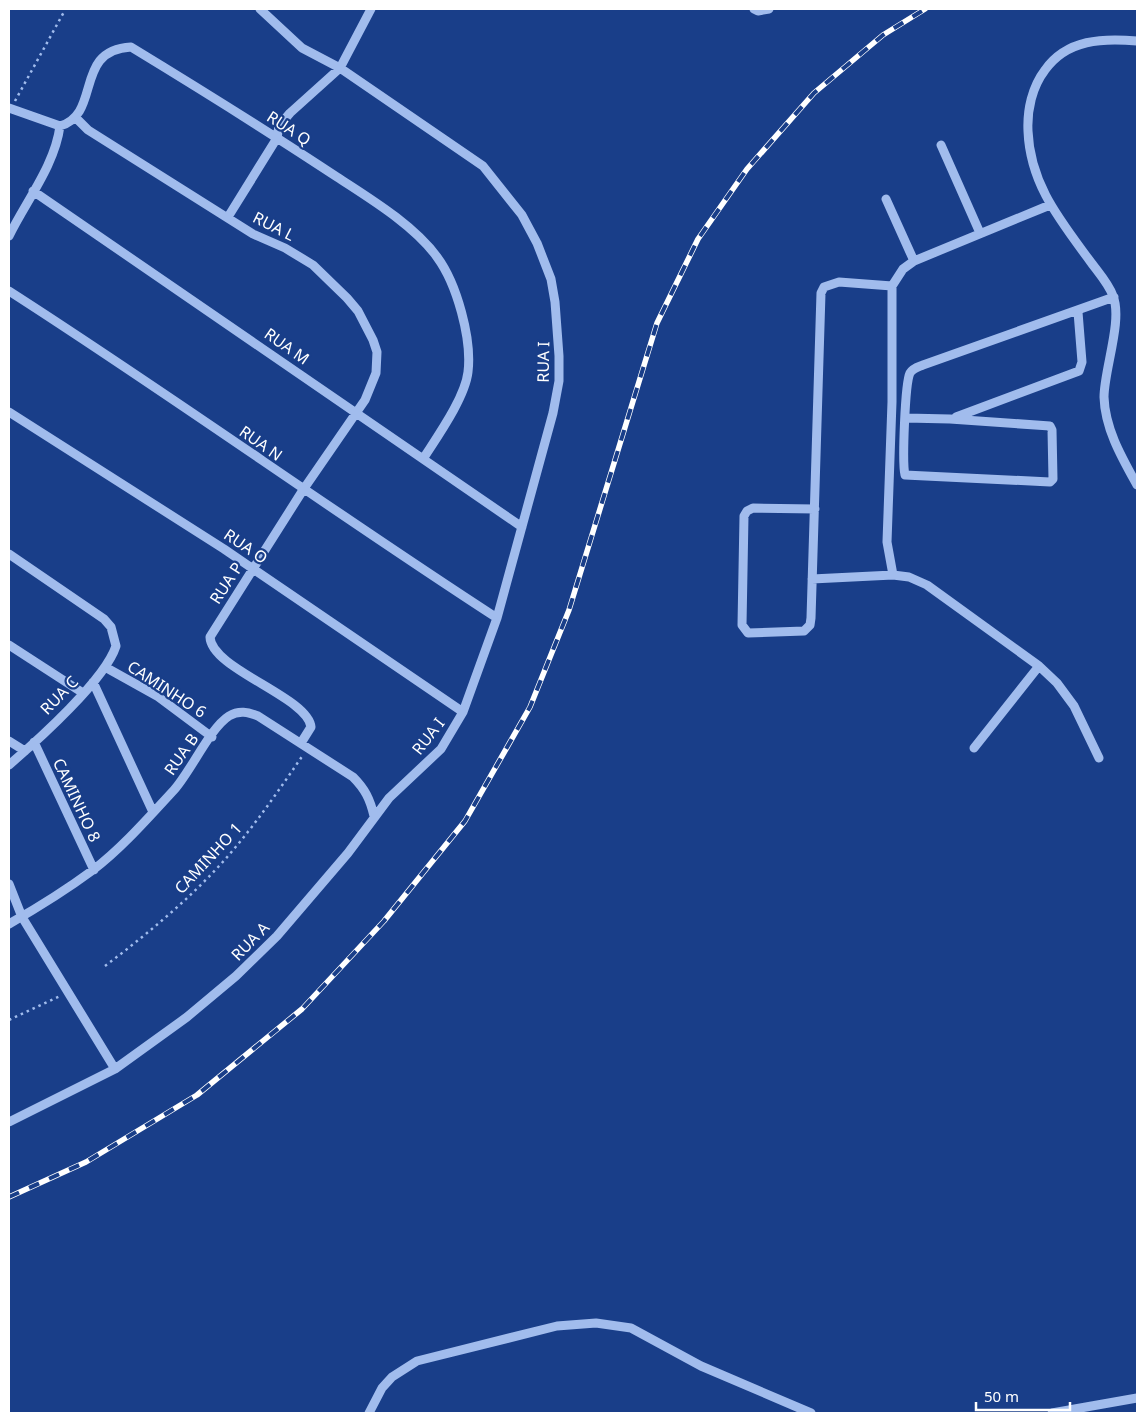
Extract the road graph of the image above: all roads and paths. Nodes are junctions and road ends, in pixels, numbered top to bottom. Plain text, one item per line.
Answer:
1 (260, 9) edge
2 (371, 9) edge
3 (754, 9) edge
4 (769, 9) edge
5 (65, 10) edge
6 (1137, 41) edge
7 (340, 68) junction
8 (10, 108) edge
9 (76, 118) junction
10 (60, 126) junction
11 (277, 138) junction
12 (941, 144) dead end
13 (33, 191) junction
14 (886, 199) dead end
15 (1050, 205) junction
16 (228, 217) junction
17 (980, 233) junction
18 (9, 236) edge
19 (914, 261) junction
20 (892, 286) junction
21 (9, 291) edge
22 (1114, 297) junction
23 (1078, 312) junction
24 (9, 412) edge
25 (357, 413) junction
26 (906, 418) junction
27 (950, 419) junction
28 (423, 460) junction
29 (1137, 485) edge
30 (303, 490) junction
31 (815, 509) junction
32 (522, 527) junction
33 (9, 554) edge
34 (253, 569) junction
35 (893, 575) junction
36 (812, 579) junction
37 (497, 618) junction
38 (9, 645) edge
39 (1039, 666) junction
40 (105, 667) junction
41 (93, 682) junction
42 (83, 693) junction
43 (463, 712) junction
44 (212, 737) junction
45 (9, 741) edge
46 (34, 742) junction
47 (305, 746) junction
48 (974, 748) dead end
49 (25, 751) junction
50 (1099, 758) dead end
51 (9, 765) edge
52 (381, 807) joint
53 (153, 812) junction
54 (374, 816) junction
55 (94, 870) junction
56 (9, 884) edge
57 (22, 917) junction
58 (9, 924) edge
59 (105, 966) dead end
60 (68, 992) junction
61 (9, 1020) edge
62 (116, 1069) junction
63 (9, 1122) edge
64 (1137, 1398) edge
65 (369, 1413) edge
66 (811, 1413) edge
67 (1052, 1413) edge

1 - 7 street, RUA I
2 - 7 street
3 - 4 street
5 - 8 path
6 - 15 street
7 - 11 street
7 - 32 street, RUA I
8 - 10 street
9 - 10 street
9 - 11 street, RUA Q
9 - 16 street, RUA L
10 - 13 street
11 - 16 street
11 - 28 street, RUA Q
12 - 17 street
13 - 18 street
13 - 25 street, RUA M
14 - 19 street
15 - 17 street
15 - 22 street
16 - 25 street, RUA L
17 - 19 street
19 - 20 street
20 - 31 street
20 - 35 street
21 - 30 street, RUA N
22 - 23 street
22 - 29 street
23 - 26 street
23 - 27 street
24 - 34 street, RUA O
25 - 28 street, RUA M
25 - 30 street, RUA P
26 - 27 street
26 - 27 street
28 - 32 street, RUA M
30 - 34 street, RUA P
30 - 37 street, RUA N
31 - 36 street
31 - 36 street
32 - 37 street, RUA I
33 - 40 street, RUA C
34 - 43 street, RUA O
34 - 47 street, RUA P
35 - 36 street
35 - 39 street
37 - 43 street, RUA I
38 - 42 street
39 - 48 street
39 - 50 street
40 - 41 street, RUA C
40 - 44 street, CAMINHO 6
41 - 42 street, RUA C
41 - 53 street
42 - 46 street, RUA C
43 - 52 street, RUA I
44 - 47 street, RUA B
44 - 53 street, RUA B
45 - 49 street
46 - 49 street, RUA C
46 - 55 street, CAMINHO 8
47 - 54 street, RUA B
47 - 59 path, CAMINHO 1
49 - 51 street, RUA C
52 - 54 street, RUA A
53 - 55 street, RUA B
54 - 62 street, RUA A
55 - 57 street, RUA B
56 - 57 street
57 - 58 street, RUA B
57 - 60 street
60 - 61 path
60 - 62 street
62 - 63 street, RUA A
64 - 67 street
65 - 66 street

